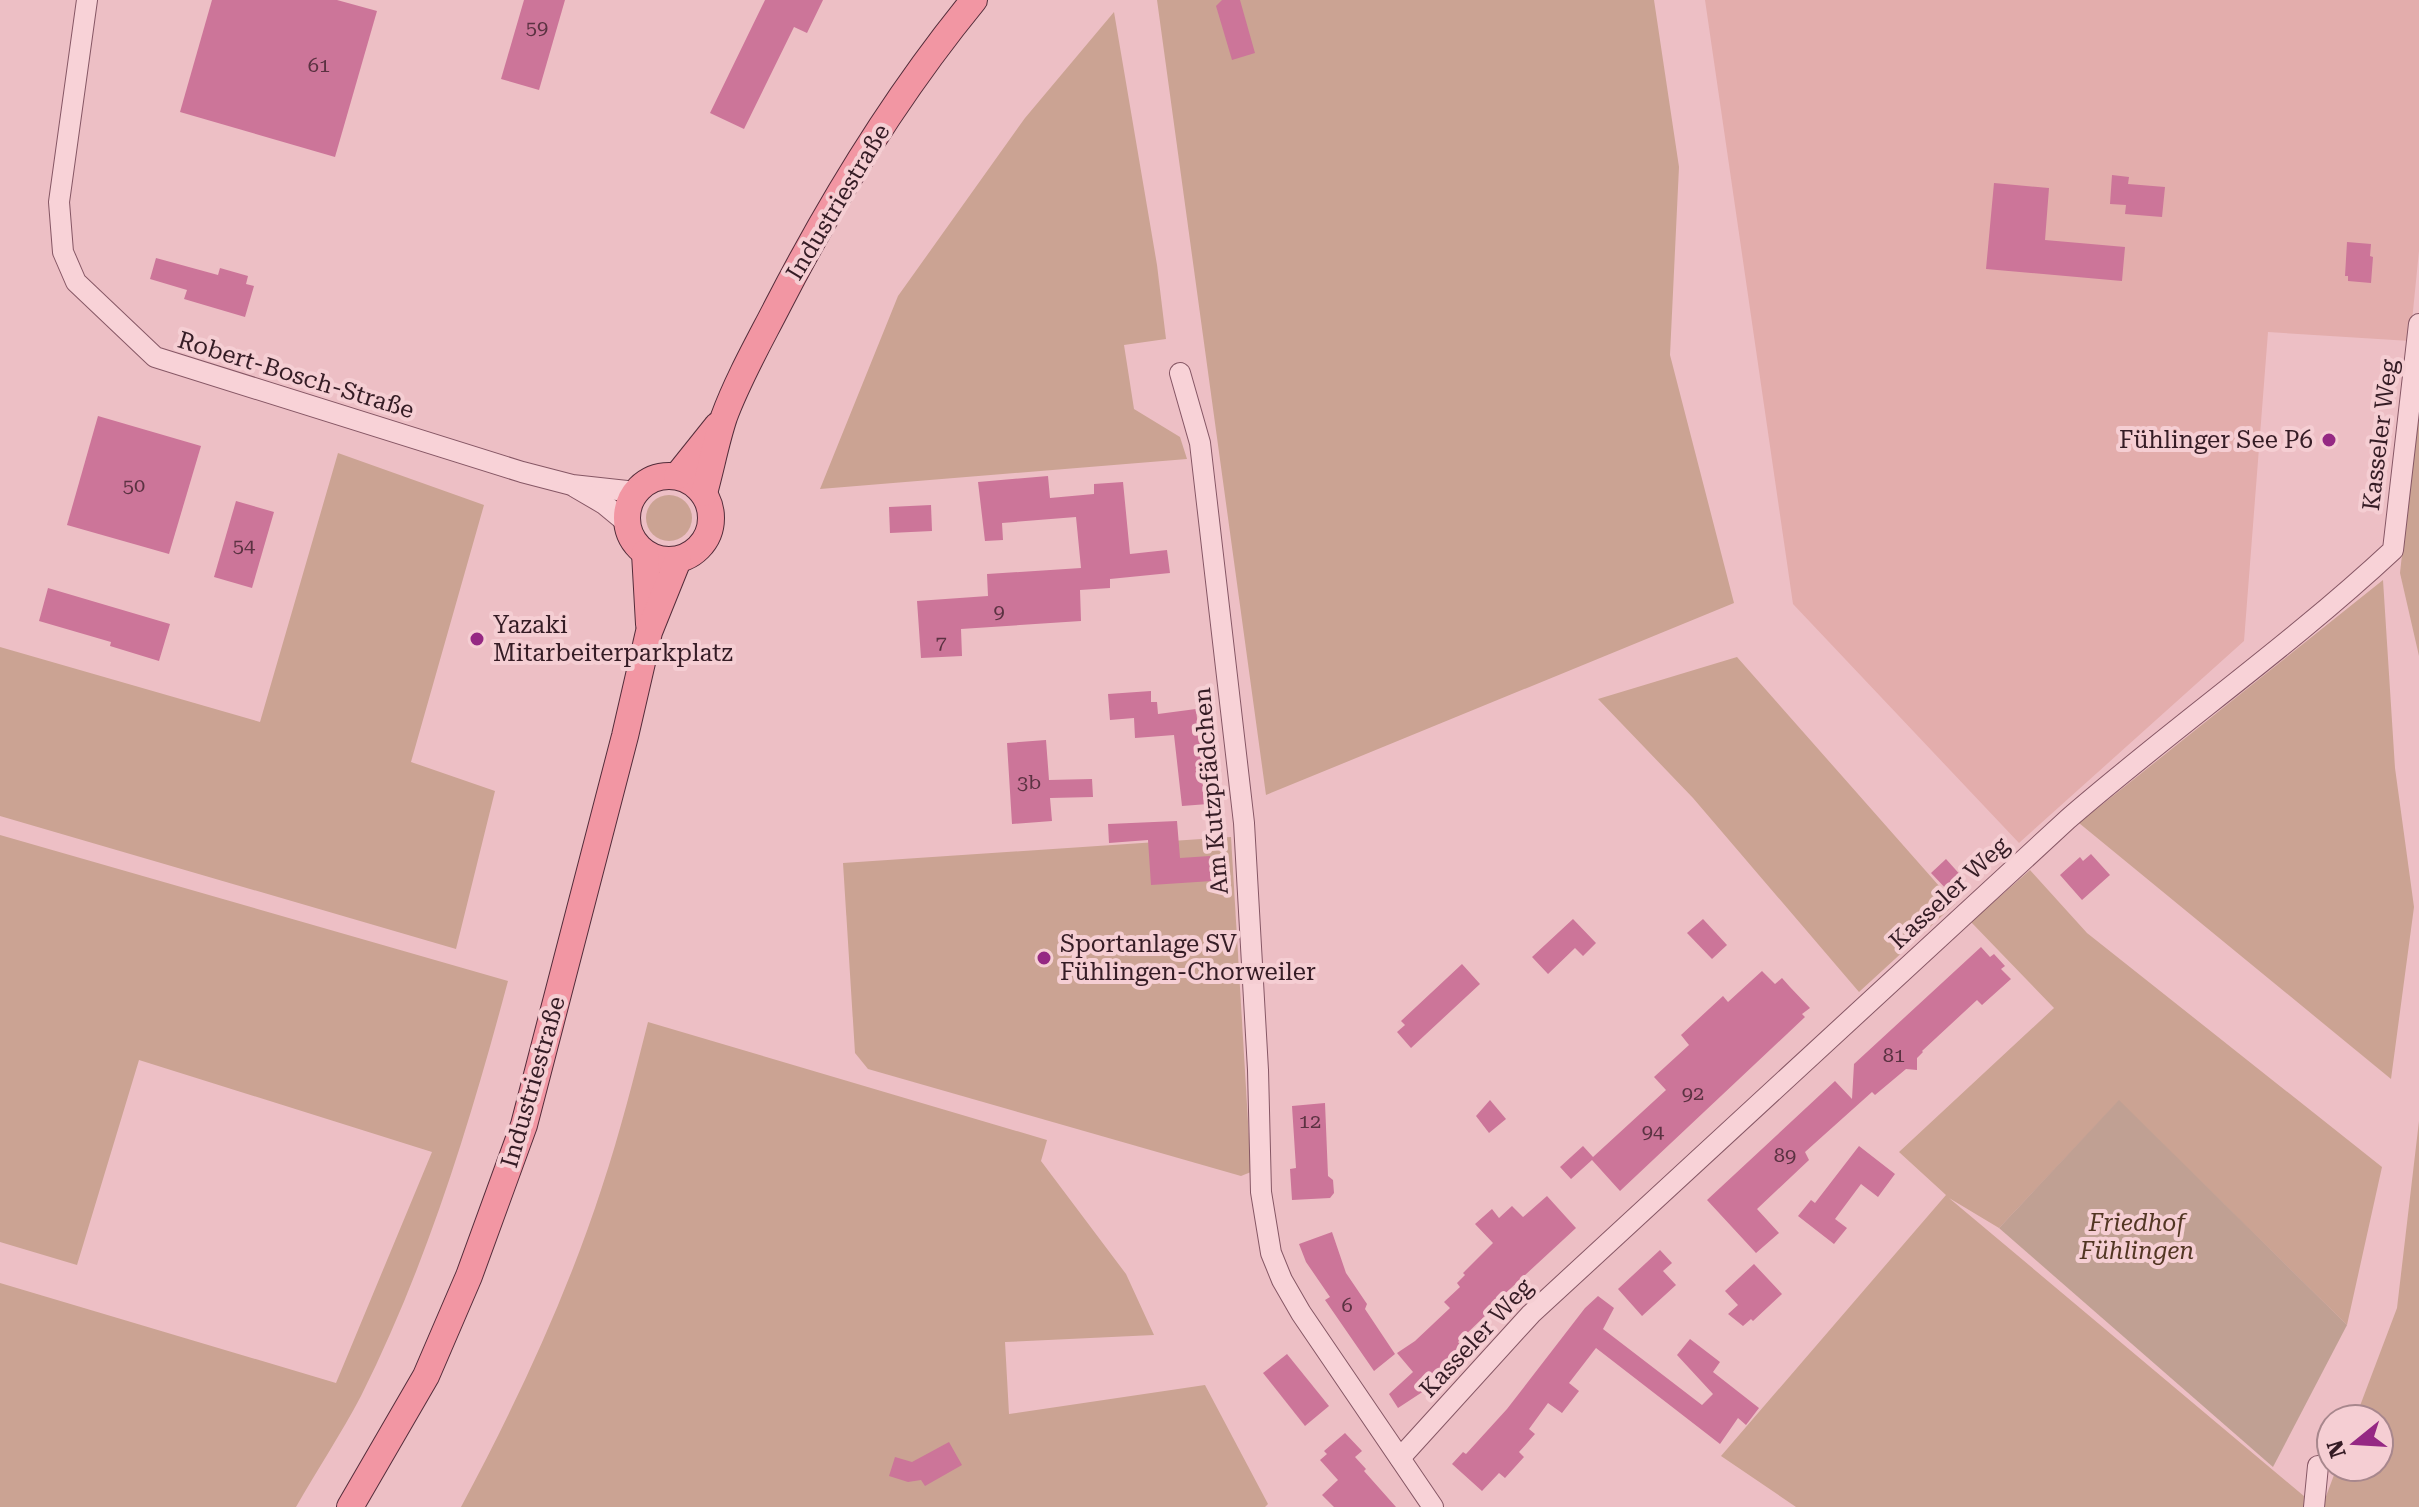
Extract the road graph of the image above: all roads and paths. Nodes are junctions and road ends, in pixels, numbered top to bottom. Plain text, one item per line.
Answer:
1 (87, 0) edge
2 (974, 0) edge
3 (2419, 324) edge
4 (1180, 373) dead end
5 (724, 417) junction
6 (677, 476) junction
7 (572, 485) junction
8 (636, 492) junction
9 (704, 493) junction
10 (627, 523) junction
11 (645, 553) junction
12 (678, 560) junction
13 (649, 632) junction
14 (1400, 1458) junction
15 (2316, 1483) edge
16 (350, 1507) edge
17 (1433, 1507) edge
18 (2314, 1507) edge

1 - 7 street, Robert-Bosch-Straße
2 - 5 main road, Industriestraße
3 - 14 street, Kasseler Weg
4 - 14 street, Am Kutzpfädchen
5 - 6 main road, Industriestraße
5 - 9 main road, Industriestraße
6 - 8 main road
6 - 9 main road
7 - 8 street, Robert-Bosch-Straße
7 - 10 street, Robert-Bosch-Straße
8 - 10 main road
9 - 12 main road
10 - 11 main road
11 - 12 main road
11 - 13 main road, Industriestraße
12 - 13 main road, Industriestraße
13 - 16 main road, Industriestraße
14 - 17 street, Am Kutzpfädchen
15 - 18 street

